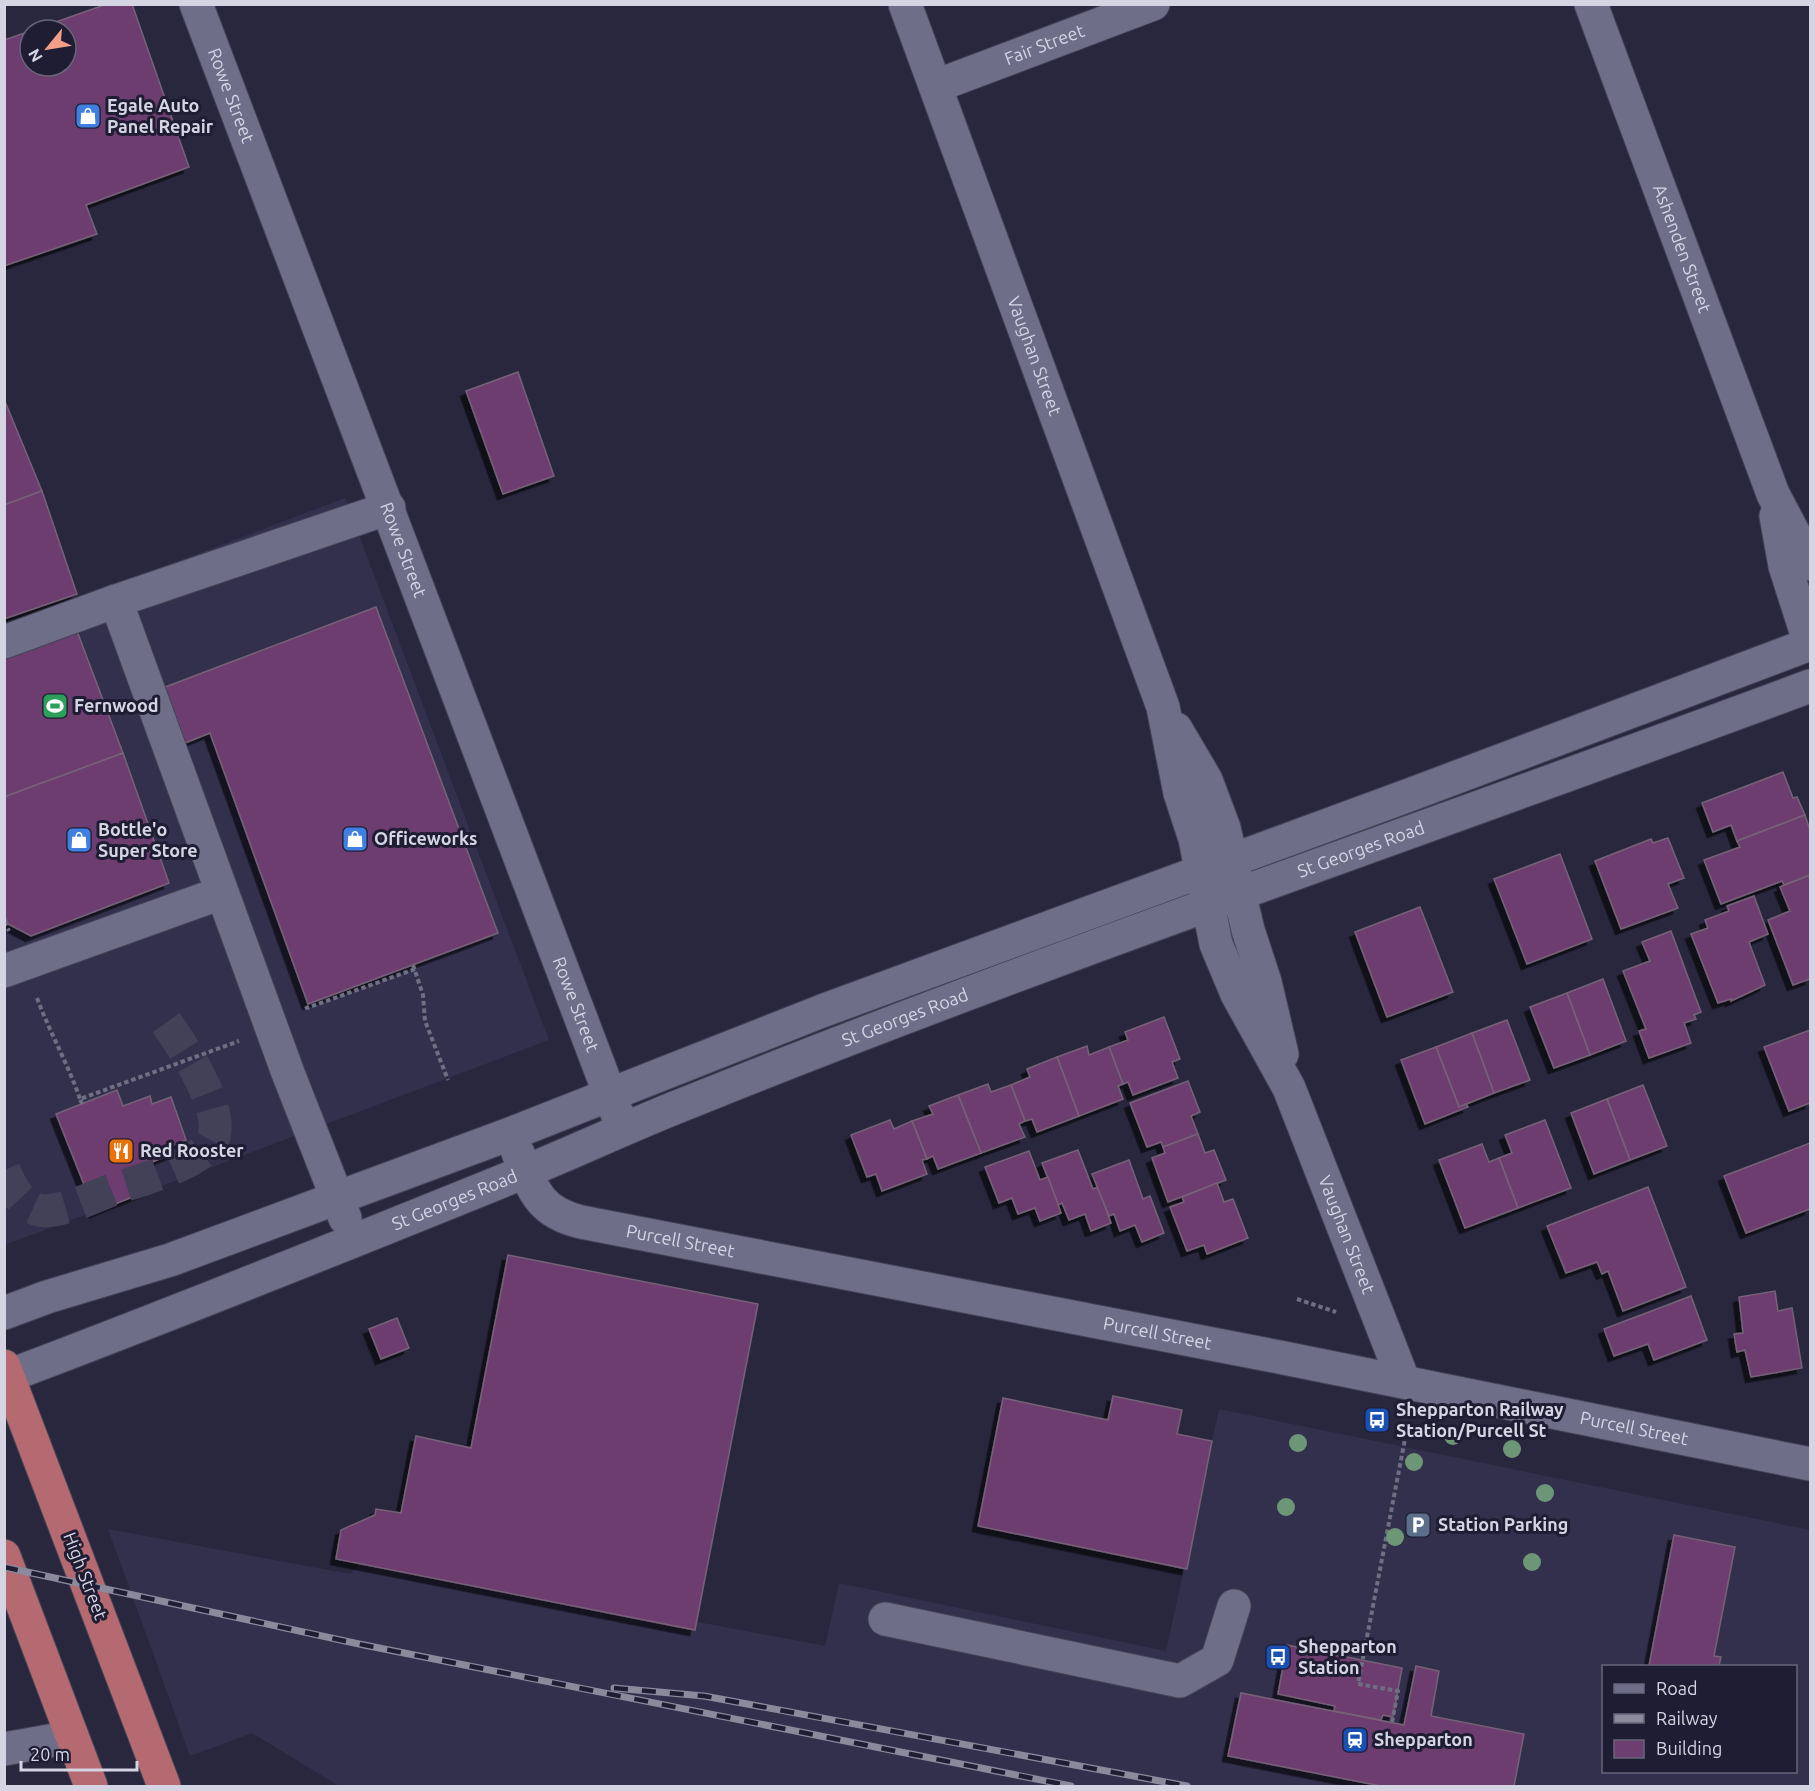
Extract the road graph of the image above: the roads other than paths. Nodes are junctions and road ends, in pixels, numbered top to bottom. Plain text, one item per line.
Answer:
1 (196, 4) edge
2 (905, 4) edge
3 (1153, 4) edge
4 (1592, 4) edge
5 (936, 86) junction
6 (1773, 494) junction
7 (389, 508) junction
8 (1810, 564) edge
9 (116, 601) junction
10 (4, 642) edge
11 (1810, 644) edge
12 (1810, 686) edge
13 (1163, 707) junction
14 (1605, 722) junction
15 (1525, 752) junction
16 (1619, 758) junction
17 (1539, 788) junction
18 (1412, 794) junction
19 (1429, 826) junction
20 (1232, 859) junction
21 (1200, 872) junction
22 (1239, 892) junction
23 (221, 893) junction
24 (1206, 906) junction
25 (15, 968) edge
26 (1289, 1088) junction
27 (610, 1095) junction
28 (623, 1130) junction
29 (510, 1134) junction
30 (525, 1172) junction
31 (337, 1198) junction
32 (354, 1239) junction
33 (4, 1313) edge
34 (6, 1373) edge
35 (1404, 1382) junction
36 (1810, 1464) edge
37 (4, 1556) edge
38 (1234, 1606) dead end
39 (885, 1619) dead end
40 (72, 1737) junction
41 (4, 1749) edge
42 (91, 1786) edge
43 (164, 1786) edge

1 - 7 street, Rowe Street
2 - 5 street, Vaughan Street
3 - 5 street, Fair Street
4 - 6 street, Ashenden Street
5 - 13 street, Vaughan Street
6 - 8 street, Ashenden Street
6 - 11 street, Ashenden Street
7 - 9 street
7 - 27 street, Rowe Street
9 - 10 street
9 - 23 street
11 - 14 street, St Georges Road
12 - 16 street, St Georges Road
13 - 20 street, Vaughan Street
13 - 21 street, Vaughan Street
14 - 15 street, St Georges Road
14 - 16 street
15 - 17 street
15 - 18 street, St Georges Road
16 - 17 street, St Georges Road
17 - 19 street, St Georges Road
18 - 19 street
18 - 20 street, St Georges Road
19 - 22 street, St Georges Road
20 - 21 street, St Georges Road
20 - 22 street, Vaughan Street
21 - 24 street, Vaughan Street
21 - 27 street, St Georges Road
22 - 24 street, St Georges Road
22 - 26 street, Vaughan Street
23 - 25 street
23 - 31 street
24 - 26 street, Vaughan Street
24 - 28 street, St Georges Road
26 - 35 street, Vaughan Street
27 - 28 street, Rowe Street
27 - 29 street, St Georges Road
28 - 30 street, St Georges Road
29 - 30 street, Purcell Street
29 - 31 street, St Georges Road
30 - 32 street, St Georges Road
30 - 35 street, Purcell Street
31 - 32 street
31 - 33 street, St Georges Road
32 - 34 street, St Georges Road
34 - 43 highway, High Street
35 - 36 street, Purcell Street
37 - 40 highway
38 - 39 street
40 - 41 street
40 - 42 highway

